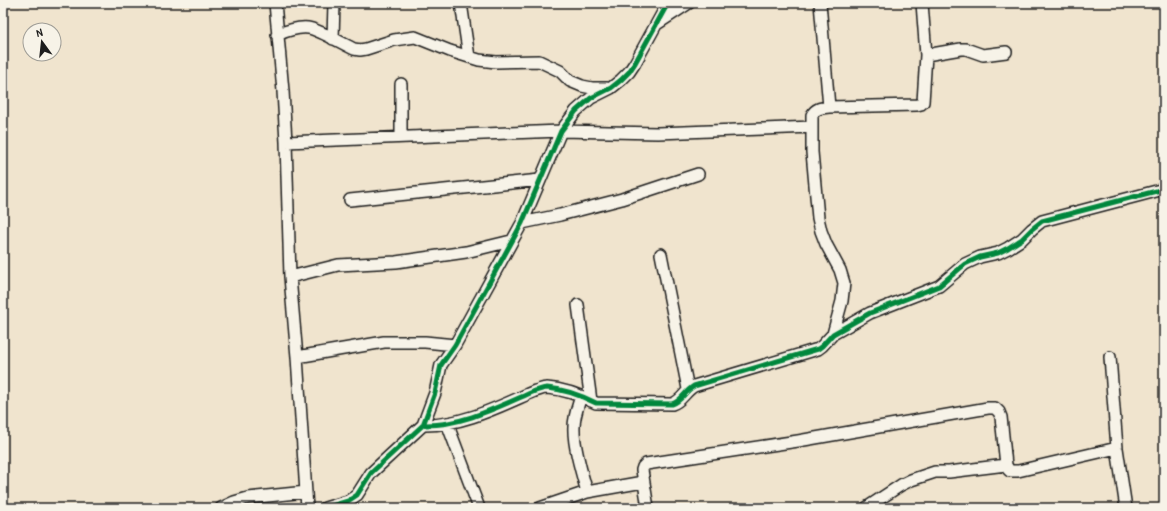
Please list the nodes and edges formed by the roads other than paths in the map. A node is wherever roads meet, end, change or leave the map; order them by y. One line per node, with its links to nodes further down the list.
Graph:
1 (275, 3): 9 (street)
2 (334, 3): 10 (street)
3 (461, 3): 13 (street)
4 (668, 3): 8 (street)
5 (689, 3): 8 (street)
6 (820, 3): 16 (street)
7 (922, 3): 12 (street)
8 (656, 24): 15 (street)
9 (277, 34): 10 (street); 20 (street)
10 (333, 39): 13 (street)
11 (1006, 52): 12 (street)
12 (926, 55): 16 (street)
13 (469, 57): 15 (street)
14 (401, 84): 19 (street)
15 (610, 88): 18 (street)
16 (828, 107): 17 (street)
17 (812, 127): 18 (street); 30 (street)
18 (561, 131): 19 (street); 22 (street)
19 (401, 137): 20 (street)
20 (286, 142): 28 (street)
21 (698, 174): 25 (street)
22 (540, 180): 24 (street); 25 (street)
23 (1164, 189): 30 (street)
24 (350, 200)
25 (522, 223): 26 (street)
26 (511, 241): 28 (street); 31 (street)
27 (661, 254): 34 (street)
28 (290, 277): 32 (street)
29 (578, 305): 35 (street)
30 (833, 334): 34 (street)
31 (455, 345): 32 (street); 37 (street)
32 (297, 356): 41 (street)
33 (1110, 357): 38 (street)
34 (688, 389): 35 (street)
35 (586, 398): 36 (street); 42 (street)
36 (447, 423): 37 (street); 46 (street)
37 (423, 425): 45 (street)
38 (1117, 448): 39 (street); 50 (street)
39 (1006, 465): 40 (street); 49 (street)
40 (643, 482): 42 (street); 48 (street)
41 (306, 492): 43 (street); 44 (street)
42 (587, 492): 47 (street)
43 (221, 508)
44 (307, 508)
45 (325, 508)
46 (479, 508)
47 (540, 508)
48 (648, 508)
49 (866, 508)
50 (1126, 508)

